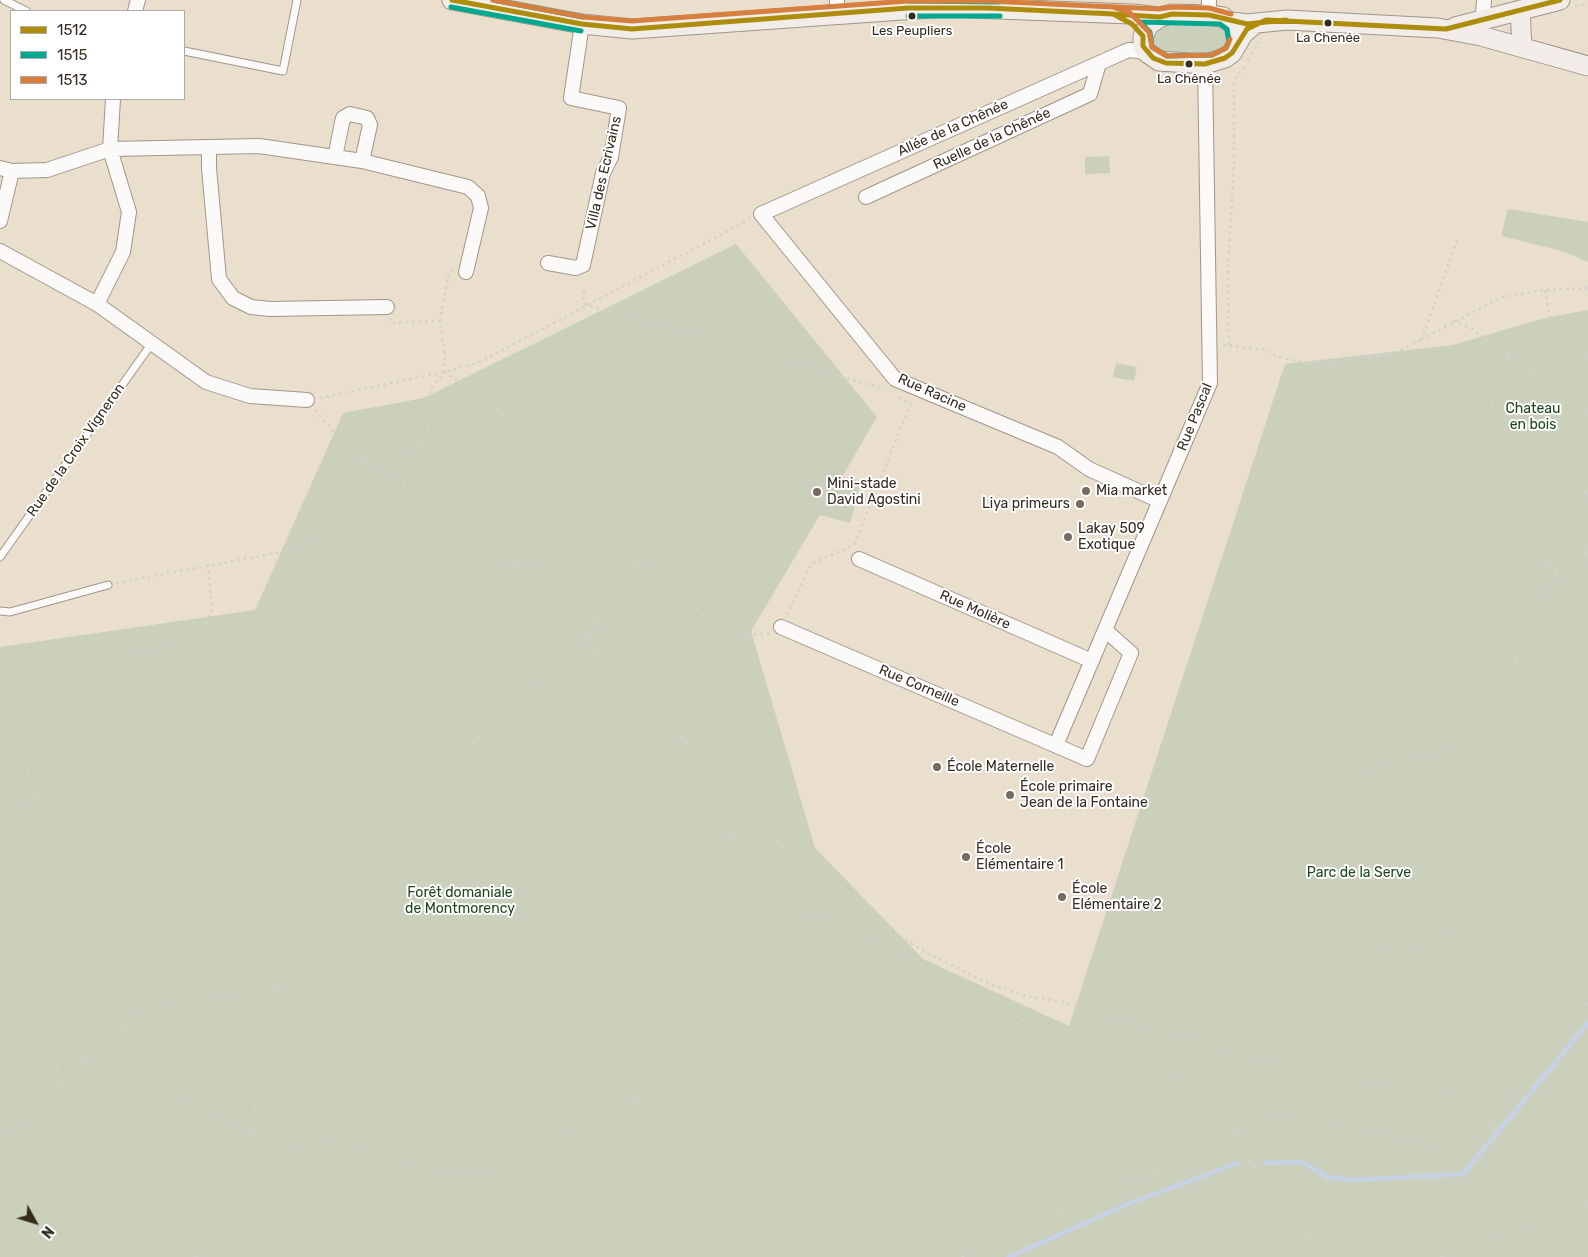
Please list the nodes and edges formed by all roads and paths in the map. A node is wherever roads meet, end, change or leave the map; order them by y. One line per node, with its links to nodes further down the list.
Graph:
1 (4, 0): 9 (lane)
2 (297, 0): 20 (lane)
3 (452, 0): 6 (main road)
4 (1484, 0): 16 (street)
5 (1560, 0): 10 (main road)
6 (511, 6): 15 (main road)
7 (837, 7): 11 (main road); 15 (main road)
8 (1209, 7): 12 (main road); 13 (main road)
9 (24, 10)
10 (1520, 10): 16 (main road); 19 (main road)
11 (1113, 14): 12 (main road); 18 (main road)
12 (1160, 18): 18 (main road)
13 (1228, 20): 14 (main road); 17 (main road)
14 (1256, 23): 16 (main road); 17 (main road); 48 (path)
15 (582, 24): 35 (street, Villa des Ecrivains)
16 (1486, 25): 19 (main road)
17 (1237, 42): 22 (main road)
18 (1140, 45): 21 (street, Allée de la Chênée); 22 (main road)
19 (1522, 47): 23 (main road)
20 (185, 50)
21 (1099, 63): 30 (street, Ruelle de la Chênée); 31 (street, Allée de la Chênée)
22 (1205, 64): 47 (street, Rue Pascal)
23 (1588, 66)
24 (113, 100): 26 (street)
25 (209, 148): 26 (street); 27 (street); 42 (street)
26 (110, 149): 29 (street); 40 (street)
27 (335, 157): 28 (street); 28 (street)
28 (362, 161): 36 (street)
29 (6, 169): 32 (street)
30 (866, 197)
31 (761, 214): 41 (path); 54 (street, Rue Racine)
32 (0, 221)
33 (1458, 240): 45 (path)
34 (0, 251): 40 (street)
35 (548, 263)
36 (466, 272): 43 (path)
37 (1588, 288): 38 (path)
38 (1545, 290): 44 (path); 50 (path)
39 (584, 291): 41 (path)
40 (97, 304): 46 (street)
41 (586, 305): 52 (path); 53 (path)
42 (387, 307): 43 (path)
43 (440, 321): 52 (path)
44 (1453, 321): 45 (path); 49 (path)
45 (1422, 338): 51 (path)
46 (152, 343): 55 (street); 66 (lane, Rue de la Croix Vigneron)
47 (1209, 345): 48 (path); 64 (street, Rue Pascal)
48 (1229, 345): 51 (path)
49 (1509, 357): 56 (path); 62 (path)
50 (1588, 357)
51 (1324, 362): 87 (path)
52 (444, 372): 55 (path); 57 (path); 67 (path)
53 (883, 388)
54 (917, 388): 64 (street, Rue Racine); 79 (path)
55 (307, 400): 58 (path)
56 (1588, 414)
57 (422, 442): 58 (path); 60 (path)
58 (380, 474): 59 (path)
59 (386, 478): 60 (path); 73 (path)
60 (403, 485): 70 (path)
61 (1588, 487): 62 (path)
62 (1585, 493): 63 (path); 71 (path)
63 (1588, 496)
64 (1160, 501): 80 (street, Rue Pascal)
65 (1588, 546): 69 (path)
66 (0, 557)
67 (650, 559): 78 (path); 82 (path)
68 (859, 559): 83 (street, Rue Molière)
69 (1588, 559)
70 (508, 560): 78 (path); 81 (path)
71 (1550, 563): 74 (path); 75 (path)
72 (1588, 564): 74 (path)
73 (208, 565): 76 (path); 89 (path)
74 (1553, 581): 75 (path)
75 (1544, 584): 84 (path); 84 (path)
76 (108, 585): 77 (lane)
77 (0, 611)
78 (598, 622): 81 (path); 85 (path)
79 (782, 627): 82 (path); 86 (street, Rue Corneille)
80 (1105, 630): 83 (street, Rue Pascal); 86 (street, Rue Corneille)
81 (586, 636): 93 (path); 96 (path)
82 (748, 636): 85 (path)
83 (1092, 661): 86 (street, Rue Pascal)
84 (1515, 663): 87 (path)
85 (685, 743): 91 (path)
86 (1056, 745)
87 (1363, 777): 95 (path)
88 (0, 797): 89 (path)
89 (39, 800): 98 (path)
90 (0, 804): 101 (path)
91 (746, 815): 93 (path); 100 (path)
92 (1588, 823): 95 (path)
93 (734, 840): 94 (path)
94 (833, 913): 103 (path); 104 (path)
95 (1382, 944): 100 (path)
96 (277, 989): 98 (path); 103 (path)
97 (1588, 1001): 102 (path)
98 (137, 1011): 99 (path)
99 (84, 1062): 101 (path); 106 (path)
100 (1380, 1086): 102 (path)
101 (58, 1088): 105 (path)
102 (1518, 1091): 104 (path)
103 (250, 1127): 106 (path)
104 (1233, 1130): 109 (path); 110 (path)
105 (0, 1136)
106 (248, 1139): 108 (path)
107 (1588, 1202): 111 (path)
108 (195, 1257)
109 (962, 1257)
110 (1323, 1257)
111 (1441, 1257)

